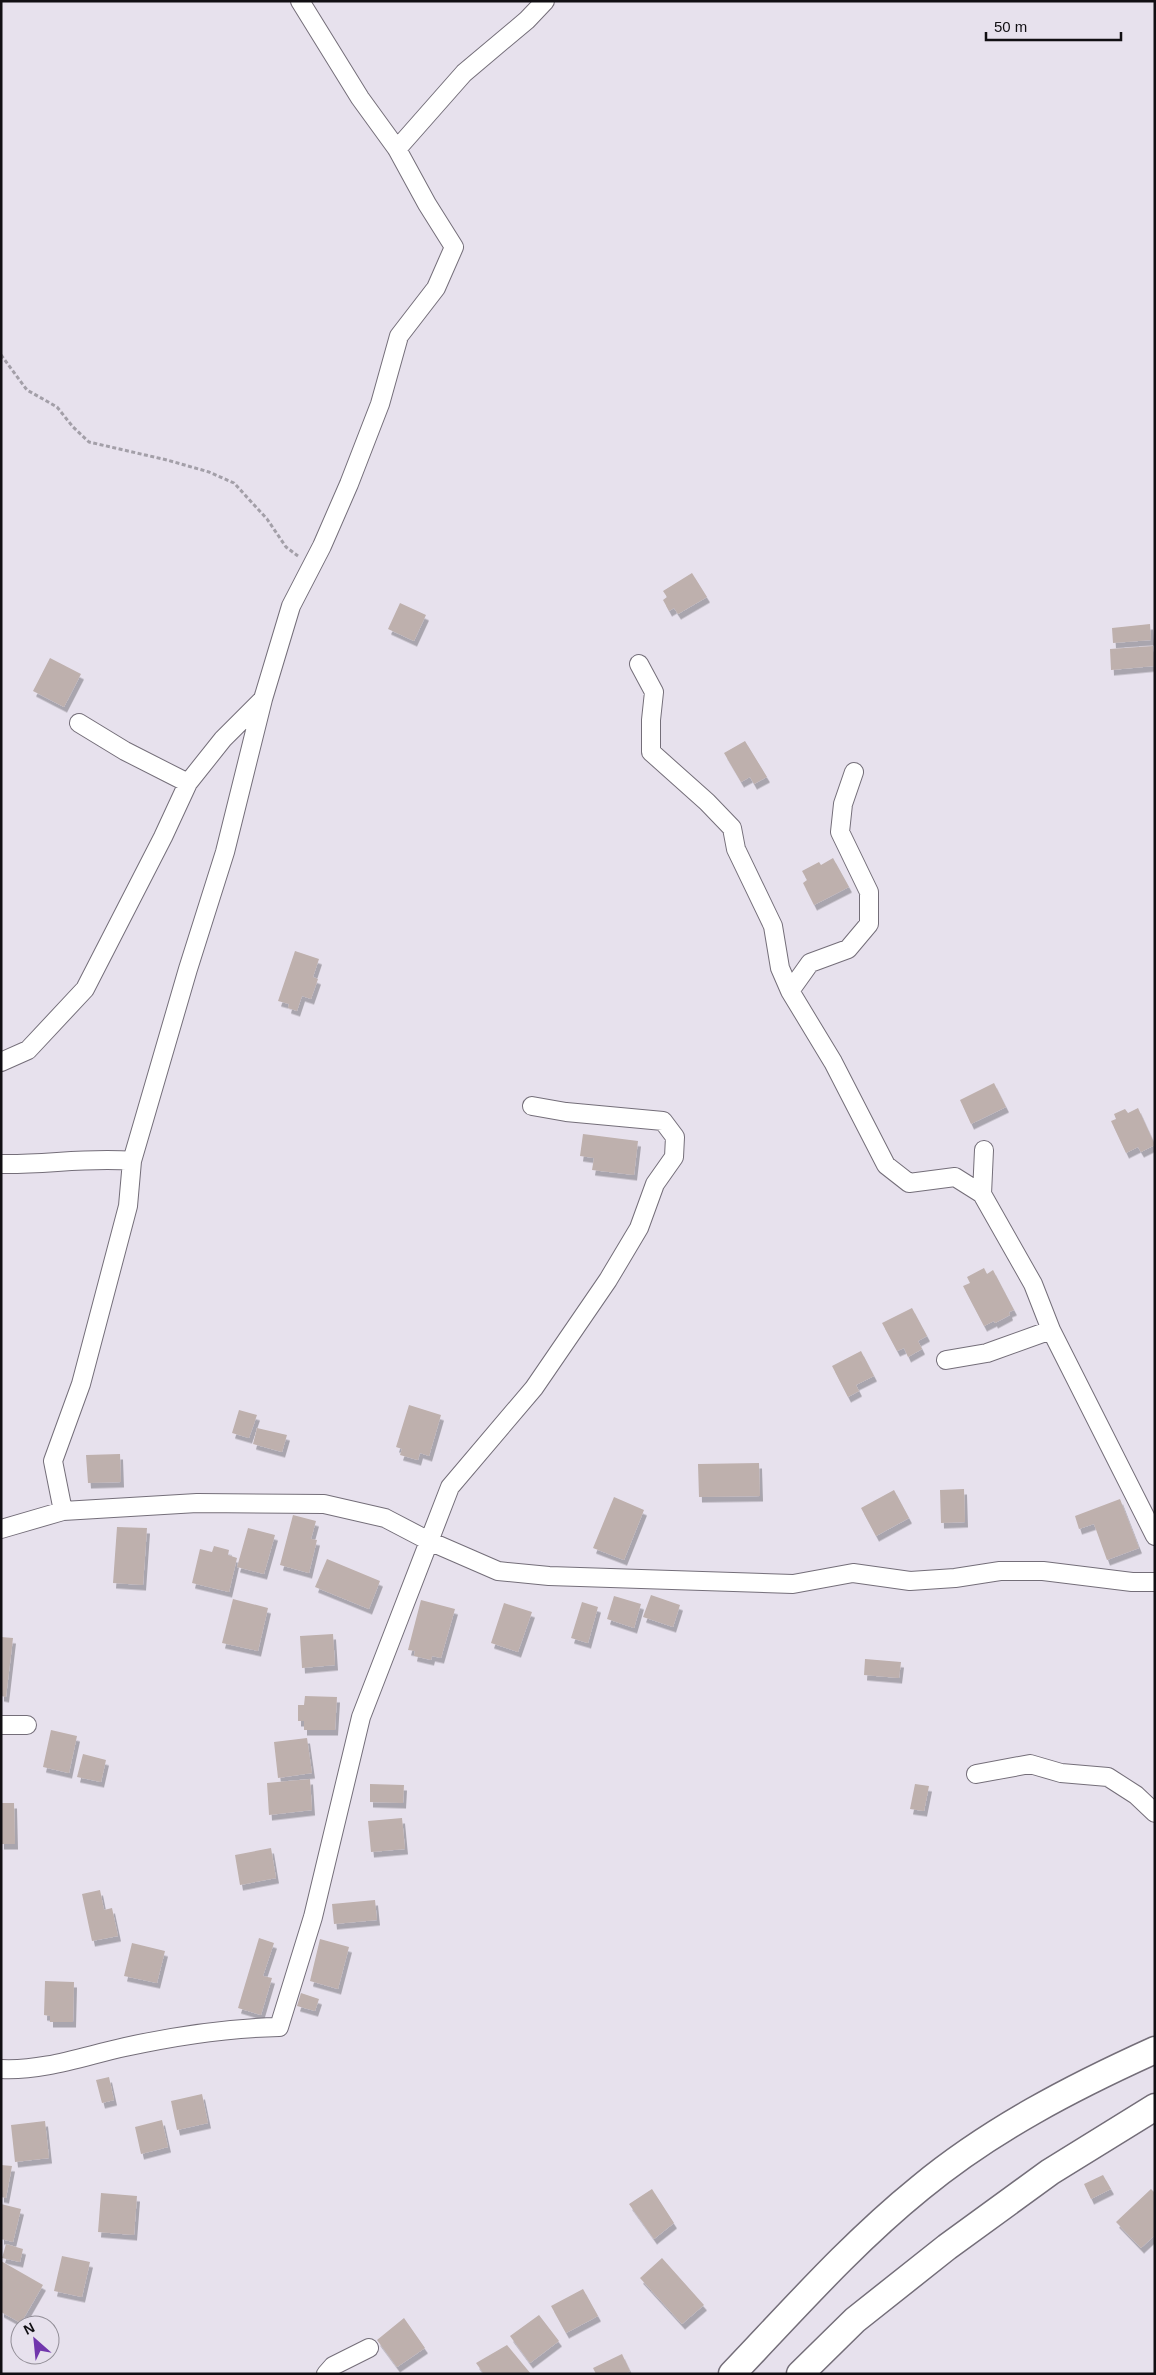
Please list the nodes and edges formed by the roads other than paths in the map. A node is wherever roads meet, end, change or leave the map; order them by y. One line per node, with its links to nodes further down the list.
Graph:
1 (300, 1): 3 (street)
2 (545, 1): 3 (street)
3 (397, 148): 5 (street)
4 (640, 664): 9 (street)
5 (263, 699): 8 (street); 13 (street)
6 (79, 724): 8 (street)
7 (854, 772): 9 (street)
8 (188, 783): 10 (street)
9 (790, 991): 15 (street)
10 (1, 1062)
11 (532, 1106): 21 (street)
12 (984, 1150): 15 (street)
13 (132, 1161): 14 (street); 18 (street)
14 (1, 1164)
15 (982, 1194): 16 (street)
16 (1051, 1330): 17 (street); 20 (street)
17 (946, 1360)
18 (63, 1511): 19 (street); 21 (street)
19 (1, 1529)
20 (1155, 1536)
21 (430, 1541): 22 (street); 28 (street)
22 (1155, 1582)
23 (1, 1725): 24 (street)
24 (27, 1725)
25 (976, 1774): 26 (street)
26 (1155, 1813)
27 (1155, 2050): 32 (main road)
28 (1, 2069)
29 (1155, 2107): 33 (main road)
30 (369, 2348): 31 (street)
31 (326, 2374)
32 (732, 2374)
33 (800, 2374)

